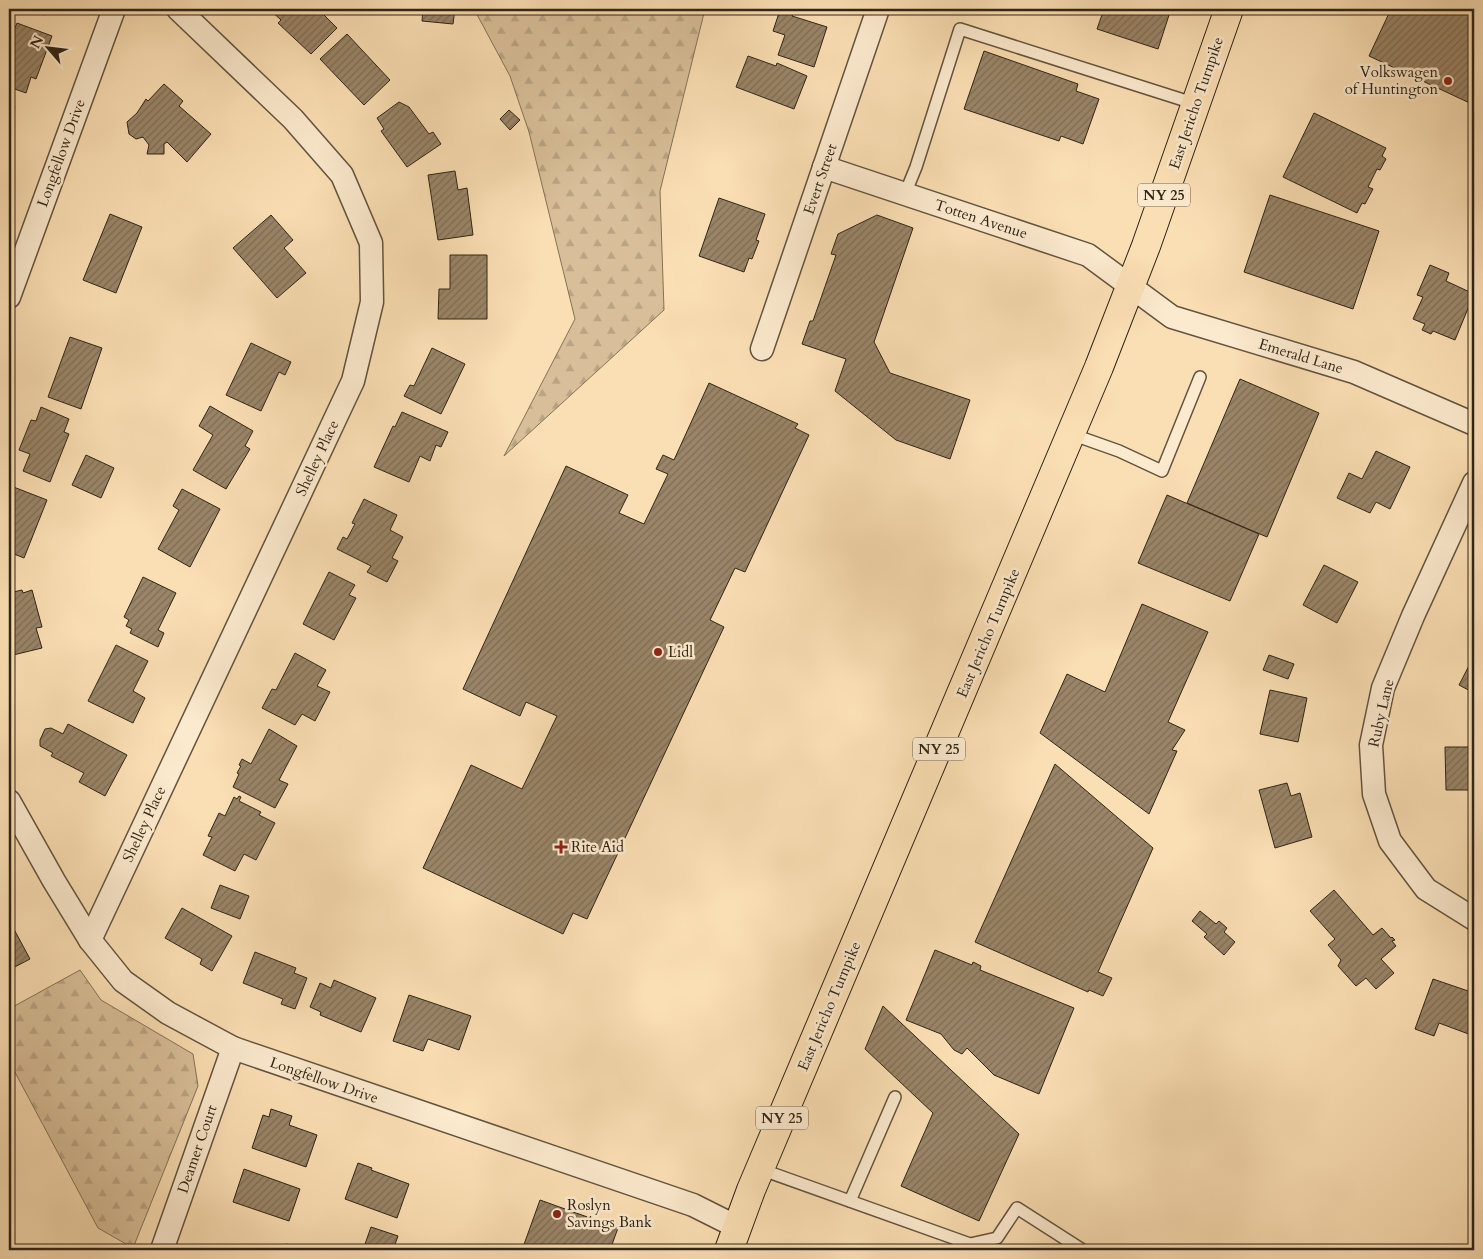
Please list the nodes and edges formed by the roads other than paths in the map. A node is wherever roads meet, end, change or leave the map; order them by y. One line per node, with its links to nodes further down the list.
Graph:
1 (114, 9): 9 (street, Longfellow Drive)
2 (178, 9): 17 (street, Shelley Place)
3 (878, 9): 6 (street, Evert Street)
4 (1228, 9): 5 (main road, East Jericho Turnpike / NY 25)
5 (1196, 104): 7 (lane); 8 (main road, East Jericho Turnpike / NY 25)
6 (824, 167): 7 (street, Totten Avenue); 10 (street, Evert Street)
7 (905, 194): 8 (street, Totten Avenue)
8 (1131, 286): 12 (street, Emerald Lane); 13 (main road, East Jericho Turnpike / NY 25)
9 (9, 297)
10 (762, 349)
11 (1200, 377): 13 (lane)
12 (1474, 424)
13 (1071, 434): 20 (main road, East Jericho Turnpike / NY 25)
14 (1474, 483): 16 (street, Ruby Lane)
15 (9, 801): 17 (street, Longfellow Drive)
16 (1474, 918)
17 (90, 940): 18 (street, Longfellow Drive)
18 (232, 1048): 22 (street, Longfellow Drive); 24 (street, Deamer Court)
19 (896, 1097): 21 (lane)
20 (760, 1169): 21 (lane); 22 (main road, East Jericho Turnpike / NY 25)
21 (850, 1201): 23 (lane)
22 (733, 1239)
23 (1081, 1249)
24 (164, 1250)

